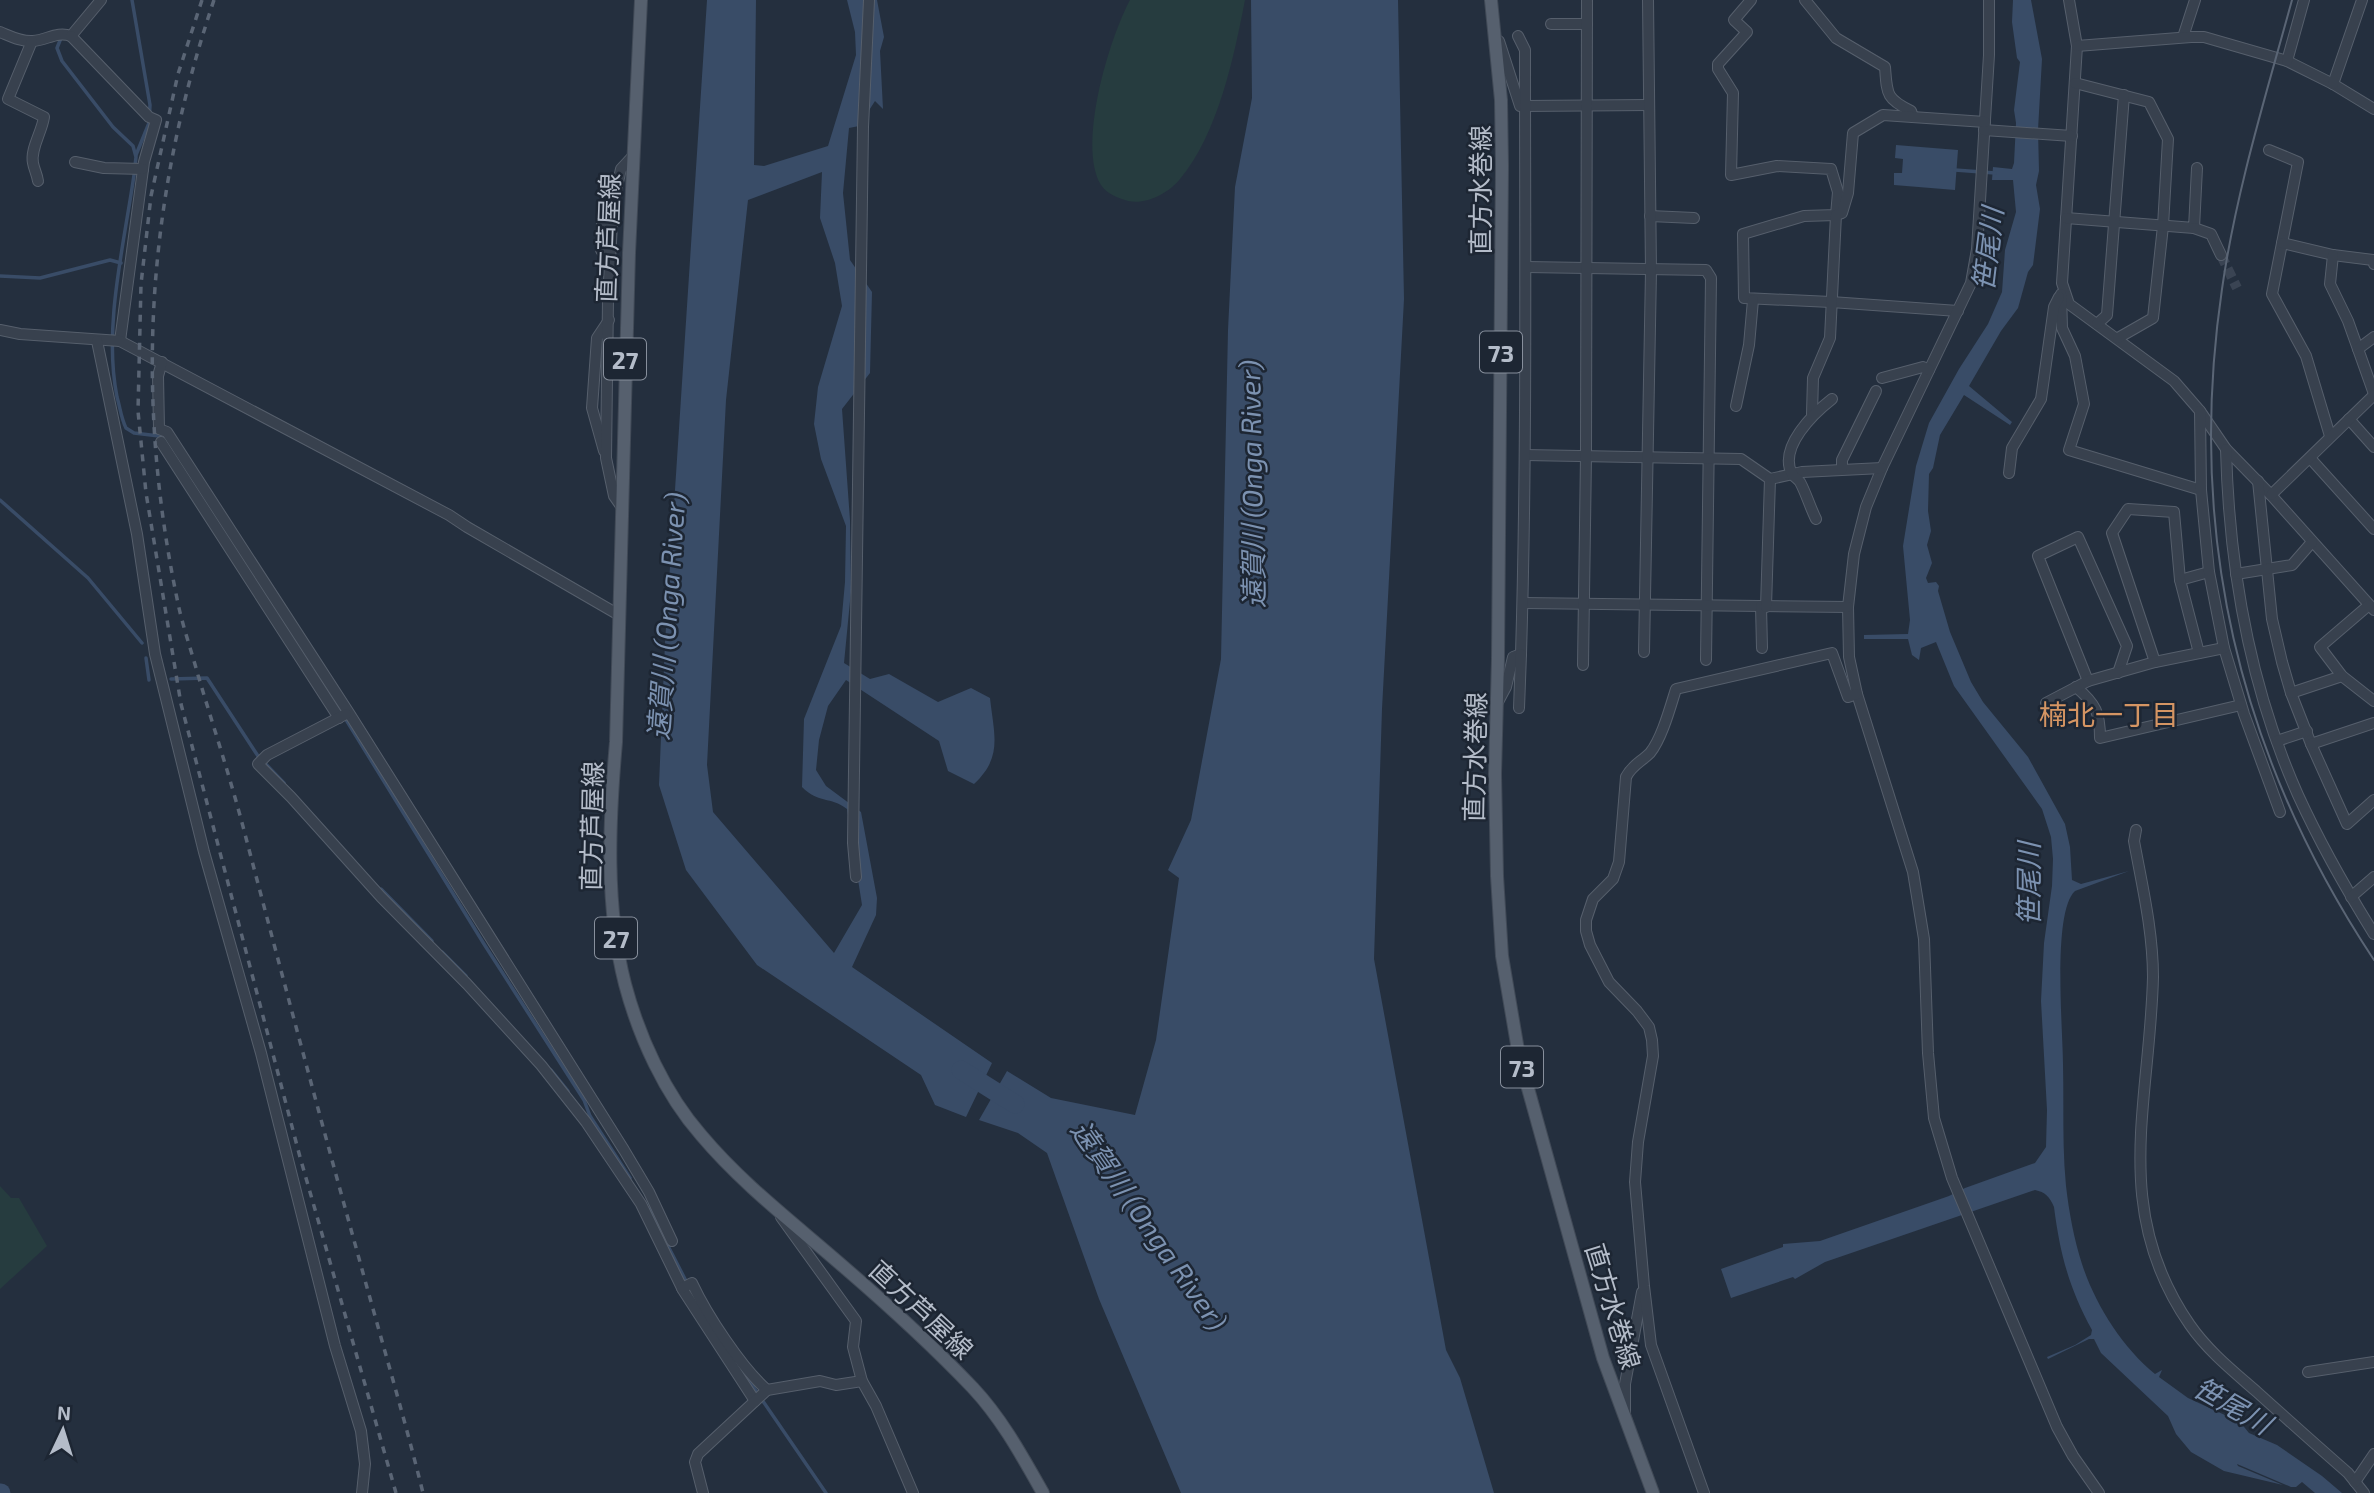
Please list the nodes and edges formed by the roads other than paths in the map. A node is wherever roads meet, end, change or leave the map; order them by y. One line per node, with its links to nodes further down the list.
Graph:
1 (101, 0): 18 (street)
2 (641, 0): 35 (main road, 直方芦屋線 / 27)
3 (869, 0): 133 (street)
4 (1492, 0): 16 (main road, 直方水巻線 / 73)
5 (1587, 0): 15 (street)
6 (1648, 0): 27 (street)
7 (1751, 0): 40 (street)
8 (1805, 0): 31 (street)
9 (1989, 0): 32 (street)
10 (2069, 0): 22 (street)
11 (2195, 0): 20 (street)
12 (2304, 0): 23 (street)
13 (2362, 0): 25 (street)
14 (1551, 24): 15 (street)
15 (1587, 24): 29 (street)
16 (1494, 25): 28 (street); 123 (main road, 直方水巻線 / 73)
17 (0, 32): 21 (street)
18 (71, 36): 21 (street); 38 (street)
19 (1518, 36): 28 (street)
20 (2183, 37): 22 (street); 23 (street)
21 (32, 41): 39 (street)
22 (2077, 46): 24 (street)
23 (2287, 61): 25 (street)
24 (2075, 83): 26 (street); 33 (street)
25 (2333, 85): 30 (street)
26 (2124, 95): 44 (street); 45 (street)
27 (1649, 105): 29 (street); 41 (street)
28 (1526, 106): 29 (street); 51 (street)
29 (1588, 106): 52 (street)
30 (2374, 109)
31 (1913, 117): 32 (street); 40 (street)
32 (1985, 126): 33 (street); 57 (street)
33 (2069, 136): 43 (street)
34 (2269, 150): 47 (street)
35 (633, 156): 91 (main road, 直方芦屋線 / 27); 91 (street)
36 (75, 162): 38 (street)
37 (2197, 168): 46 (street)
38 (143, 169): 62 (street)
39 (38, 181)
40 (1836, 215): 55 (street); 56 (street)
41 (1650, 216): 42 (street); 53 (street)
42 (1694, 218)
43 (2066, 218): 44 (street); 54 (street)
44 (2114, 222): 45 (street); 58 (street)
45 (2163, 226): 46 (street); 61 (street)
46 (2194, 228): 48 (street)
47 (2282, 243): 49 (street); 74 (street)
48 (2221, 255)
49 (2333, 255): 50 (street); 63 (street)
50 (2374, 264)
51 (1527, 267): 52 (street); 78 (street)
52 (1587, 268): 53 (street); 79 (street)
53 (1651, 271): 80 (street); 81 (street)
54 (2062, 288): 58 (street); 85 (street); 89 (street)
55 (1754, 300): 56 (street); 70 (street)
56 (1831, 302): 57 (street); 72 (street)
57 (1958, 311): 65 (street)
58 (2097, 324): 61 (street)
59 (0, 330): 62 (street)
60 (2374, 337): 63 (street)
61 (2118, 338): 71 (street)
62 (110, 341): 64 (street); 148 (street)
63 (2358, 349): 68 (street)
64 (162, 362): 106 (street); 138 (street)
65 (1929, 370): 66 (street); 83 (street)
66 (1882, 377)
67 (1876, 391): 84 (street)
68 (2374, 394): 73 (street)
69 (1832, 399): 72 (street)
70 (1736, 406)
71 (2200, 411): 77 (street); 89 (street)
72 (1812, 414): 86 (street)
73 (2349, 419): 74 (street); 76 (street)
74 (2330, 436): 82 (street)
75 (162, 442): 139 (street)
76 (2374, 447)
77 (2226, 449): 88 (street); 97 (street)
78 (1525, 455): 79 (street); 99 (street)
79 (1586, 456): 81 (street); 100 (street)
80 (1707, 457): 81 (street); 87 (street); 102 (street)
81 (1647, 458): 101 (street)
82 (2309, 458): 90 (street); 93 (street)
83 (1882, 468): 84 (street); 104 (street)
84 (1843, 469): 86 (street)
85 (2009, 473)
86 (1792, 474): 87 (street); 92 (street)
87 (1770, 479): 103 (street)
88 (2258, 481): 90 (street); 95 (street)
89 (2201, 490): 96 (street)
90 (2271, 495): 94 (street)
91 (621, 506): 106 (main road, 直方芦屋線 / 27)
92 (1816, 519)
93 (2374, 529)
94 (2312, 542): 95 (street); 105 (street)
95 (2267, 568): 97 (street); 119 (street)
96 (2208, 572): 98 (street); 108 (street)
97 (2236, 574): 128 (street)
98 (2180, 580): 110 (street); 113 (street)
99 (1523, 603): 100 (street); 111 (street)
100 (1584, 604): 101 (street); 114 (street)
101 (1645, 605): 102 (street); 109 (street)
102 (1707, 605): 103 (street); 112 (street)
103 (1764, 606): 104 (street); 107 (street)
104 (1848, 607): 120 (street)
105 (2372, 608): 116 (street)
106 (619, 615): 137 (main road, 直方芦屋線 / 27)
107 (1762, 648)
108 (2224, 648): 110 (street); 124 (street)
109 (1644, 652)
110 (2199, 653): 113 (street)
111 (1521, 654): 123 (street); 125 (street)
112 (1706, 660)
113 (2155, 662): 115 (street)
114 (1583, 665)
115 (2118, 673): 117 (street); 117 (street)
116 (2342, 676): 119 (street); 121 (street)
117 (2088, 681): 118 (street)
118 (2076, 687): 122 (street); 124 (street)
119 (2291, 693): 127 (street)
120 (1857, 694): 140 (street); 154 (street)
121 (2374, 701)
122 (2046, 703)
123 (1496, 705): 145 (main road, 直方水巻線 / 73)
124 (2241, 705): 131 (street)
125 (1520, 708)
126 (2374, 723): 129 (street)
127 (2307, 731): 128 (street); 129 (street)
128 (2277, 741): 135 (street)
129 (2311, 744): 130 (street)
130 (2374, 800)
131 (2280, 812)
132 (2136, 830): 147 (street)
133 (856, 877)
134 (2374, 877): 135 (street)
135 (2351, 897): 136 (street)
136 (2374, 934)
137 (776, 1210): 143 (street); 151 (main road, 直方芦屋線 / 27)
138 (672, 1241)
139 (686, 1286): 144 (street); 144 (street)
140 (1644, 1286): 145 (street); 153 (street)
141 (2374, 1362): 142 (street)
142 (2308, 1372)
143 (862, 1381): 144 (street); 150 (street)
144 (761, 1396): 149 (street)
145 (1625, 1416): 152 (main road, 直方水巻線 / 73)
146 (2374, 1454): 147 (street)
147 (2355, 1482): 155 (street)
148 (362, 1493)
149 (703, 1493)
150 (913, 1493)
151 (1043, 1493)
152 (1653, 1493)
153 (1704, 1493)
154 (2099, 1493)
155 (2364, 1493)

